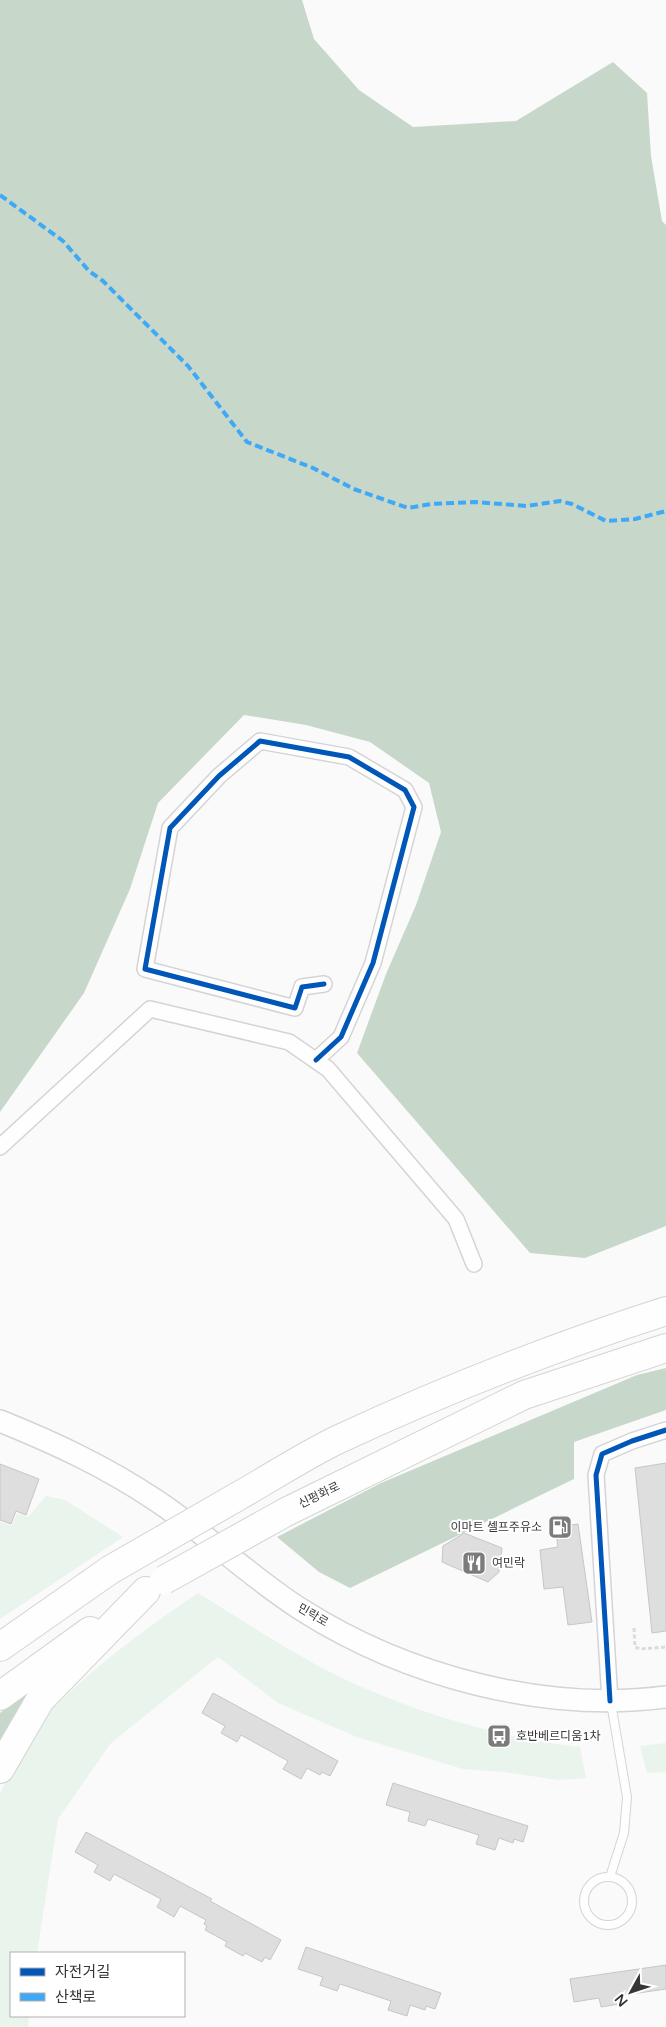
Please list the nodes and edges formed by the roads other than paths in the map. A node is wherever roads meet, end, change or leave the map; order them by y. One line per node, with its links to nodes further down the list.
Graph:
1 (324, 984): 2 (street)
2 (316, 1060): 3 (street); 4 (street)
3 (0, 1147)
4 (474, 1264)
5 (666, 1311): 10 (highway, bridge)
6 (666, 1348): 9 (highway, 신평화로, bridge)
7 (0, 1421): 13 (main road, 민락로)
8 (666, 1430): 13 (street)
9 (155, 1586): 11 (highway, 신평화로); 14 (highway)
10 (0, 1647)
11 (0, 1696)
12 (666, 1698): 13 (main road, 민락로)
13 (610, 1701): 15 (lane)
14 (0, 1769)
15 (610, 1877): 15 (lane)

